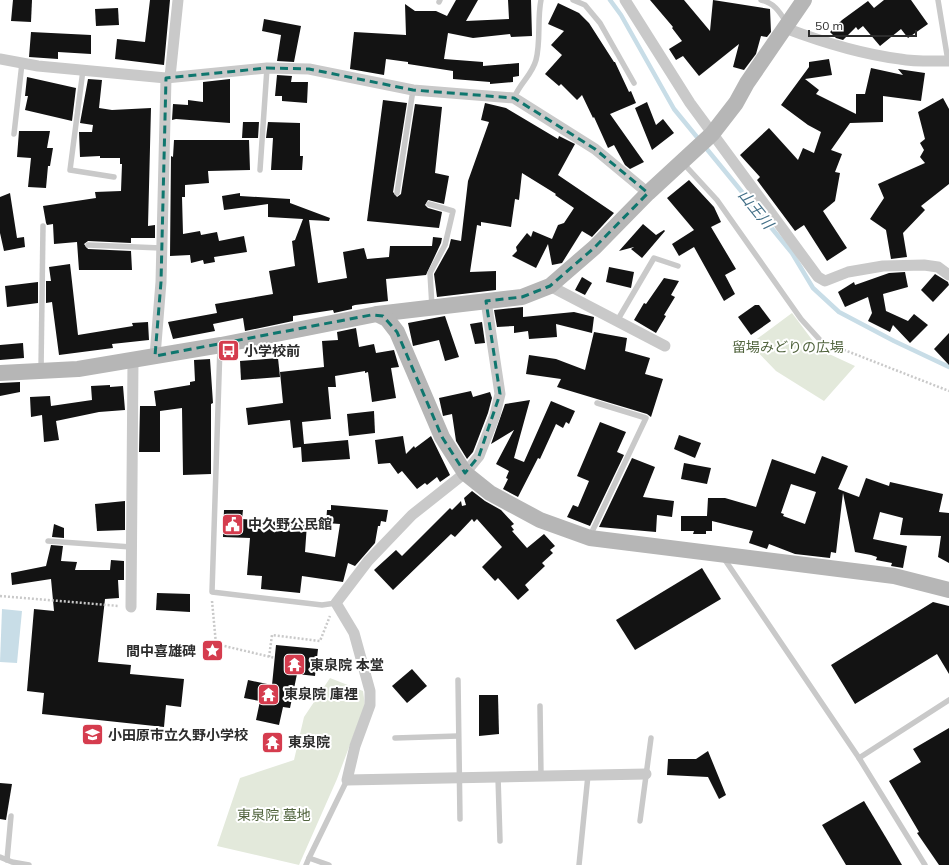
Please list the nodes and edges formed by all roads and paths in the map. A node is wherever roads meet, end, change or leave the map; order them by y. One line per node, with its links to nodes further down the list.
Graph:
1 (178, 0): 14 (street)
2 (541, 0): 17 (lane)
3 (573, 0): 15 (lane)
4 (625, 0): 19 (street)
5 (760, 0): 8 (lane)
6 (804, 0): 8 (street)
7 (938, 0): 10 (lane)
8 (786, 26): 10 (street); 19 (street)
9 (0, 59): 11 (street)
10 (949, 61)
11 (22, 63): 13 (street); 18 (lane)
12 (267, 68): 14 (street); 16 (street); 21 (lane)
13 (83, 70): 14 (street); 22 (lane)
14 (168, 78): 28 (street)
15 (634, 83)
16 (413, 90): 17 (street); 23 (lane)
17 (514, 98): 24 (street)
18 (14, 134)
19 (712, 134): 20 (street); 30 (street)
20 (687, 159): 24 (street); 36 (lane)
21 (260, 170)
22 (114, 177)
23 (397, 193)
24 (648, 193): 31 (street)
25 (429, 204): 33 (lane)
26 (43, 226): 41 (lane)
27 (88, 245): 28 (lane)
28 (161, 248): 39 (street)
29 (678, 266): 35 (lane)
30 (949, 275)
31 (550, 286): 32 (street); 35 (street)
32 (486, 301): 33 (street); 45 (street)
33 (432, 307): 34 (street)
34 (377, 314): 37 (street); 45 (street)
35 (617, 320): 38 (street)
36 (820, 340): 43 (path)
37 (220, 345): 39 (street); 51 (lane)
38 (665, 346)
39 (155, 356): 40 (street)
40 (133, 360): 41 (street); 48 (street)
41 (41, 372): 42 (street)
42 (0, 373)
43 (949, 391)
44 (597, 403): 46 (lane)
45 (465, 473): 46 (street); 53 (street)
46 (590, 538): 49 (street)
47 (48, 541): 48 (lane)
48 (131, 547): 54 (street)
49 (721, 554): 50 (street); 63 (lane)
50 (949, 590)
51 (212, 592): 53 (lane); 55 (path)
52 (0, 596): 54 (path)
53 (336, 603): 55 (path); 69 (street)
54 (131, 607)
55 (269, 657): 56 (path)
56 (275, 658)
57 (458, 680): 60 (lane)
58 (949, 700): 63 (lane)
59 (540, 706): 66 (lane)
60 (458, 736): 61 (lane); 68 (lane)
61 (395, 738)
62 (651, 738): 64 (lane)
63 (859, 758): 81 (lane)
64 (646, 774): 65 (street); 72 (lane)
65 (588, 775): 66 (street); 80 (lane)
66 (541, 776): 67 (street)
67 (498, 777): 68 (street); 73 (lane)
68 (459, 778): 69 (street); 71 (lane)
69 (347, 780): 75 (lane)
70 (11, 816): 76 (lane)
71 (460, 819)
72 (640, 821)
73 (500, 841)
74 (0, 857): 76 (lane)
75 (309, 858): 78 (lane); 79 (lane)
76 (7, 860): 77 (lane)
77 (30, 865)
78 (306, 865)
79 (329, 865)
80 (579, 865)
81 (925, 865)

